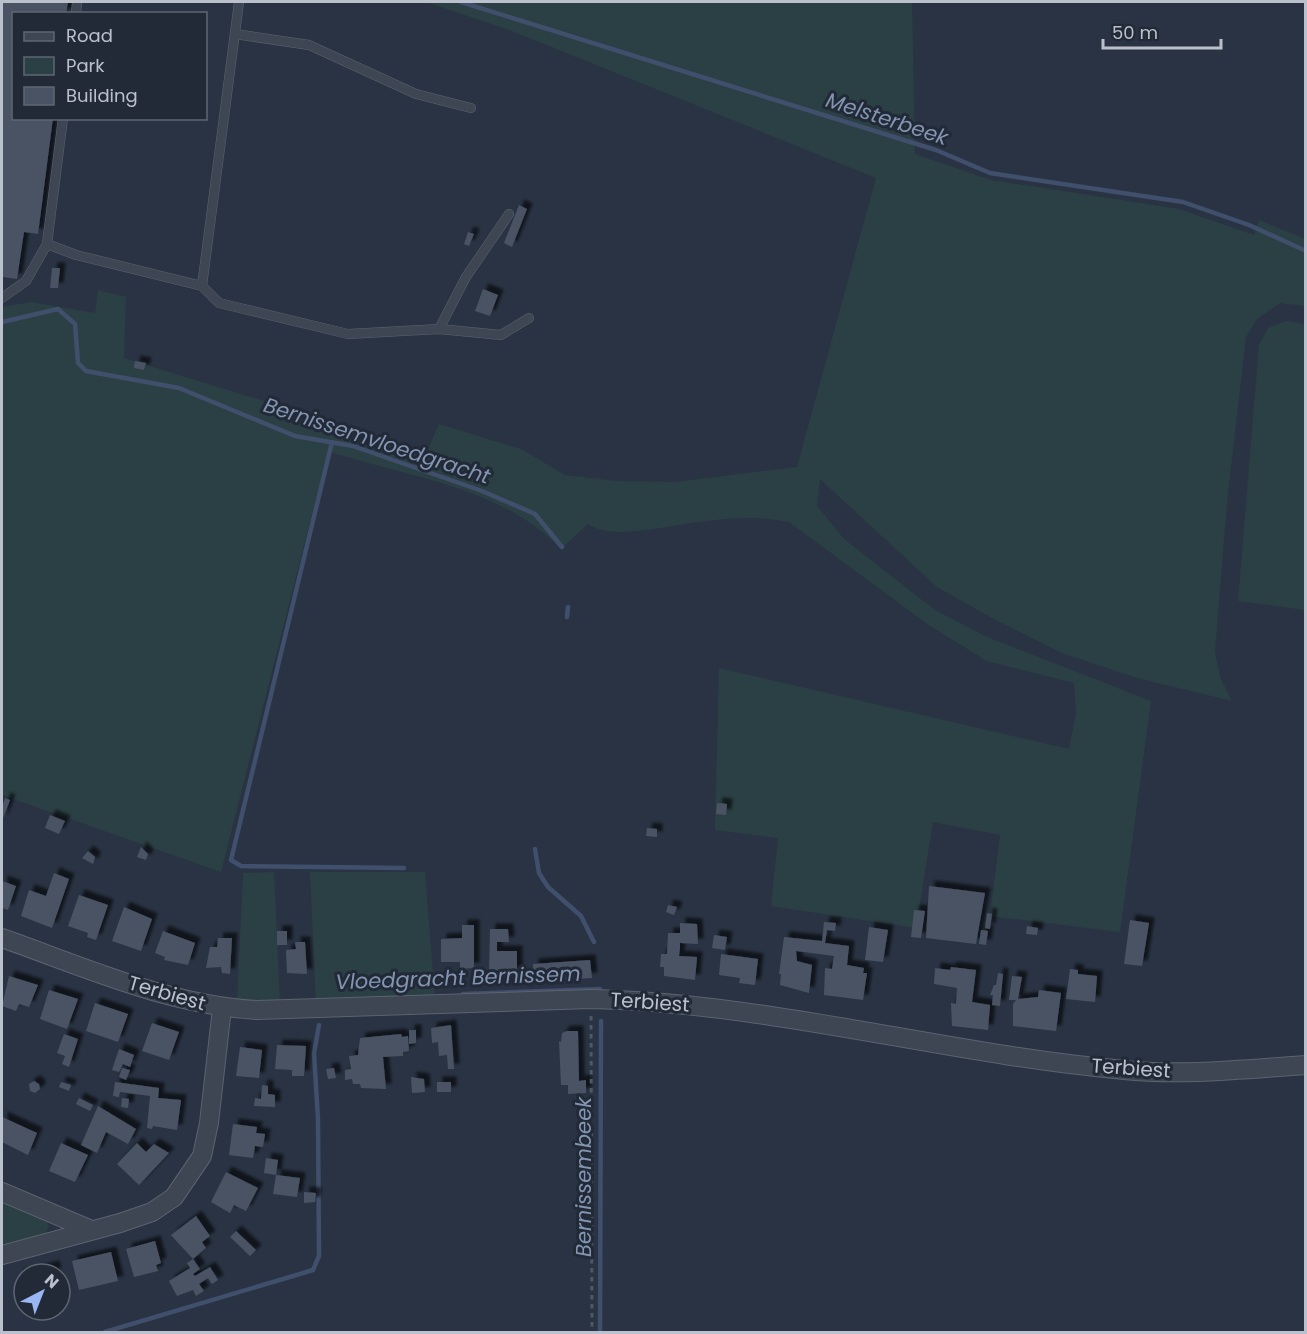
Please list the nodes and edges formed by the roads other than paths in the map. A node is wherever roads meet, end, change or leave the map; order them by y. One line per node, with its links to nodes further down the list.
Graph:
1 (239, 2): 2 (lane)
2 (235, 34): 3 (lane); 7 (lane)
3 (471, 108)
4 (63, 120): 6 (lane)
5 (509, 214): 10 (lane)
6 (47, 244): 7 (lane); 8 (lane)
7 (202, 286): 10 (lane)
8 (2, 298)
9 (529, 318): 10 (lane)
10 (439, 329)
11 (2, 938): 12 (street, Terbiest)
12 (222, 1008): 13 (street, Terbiest); 15 (street)
13 (1305, 1065)
14 (2, 1192): 15 (street)
15 (89, 1229): 16 (street)
16 (2, 1255)

